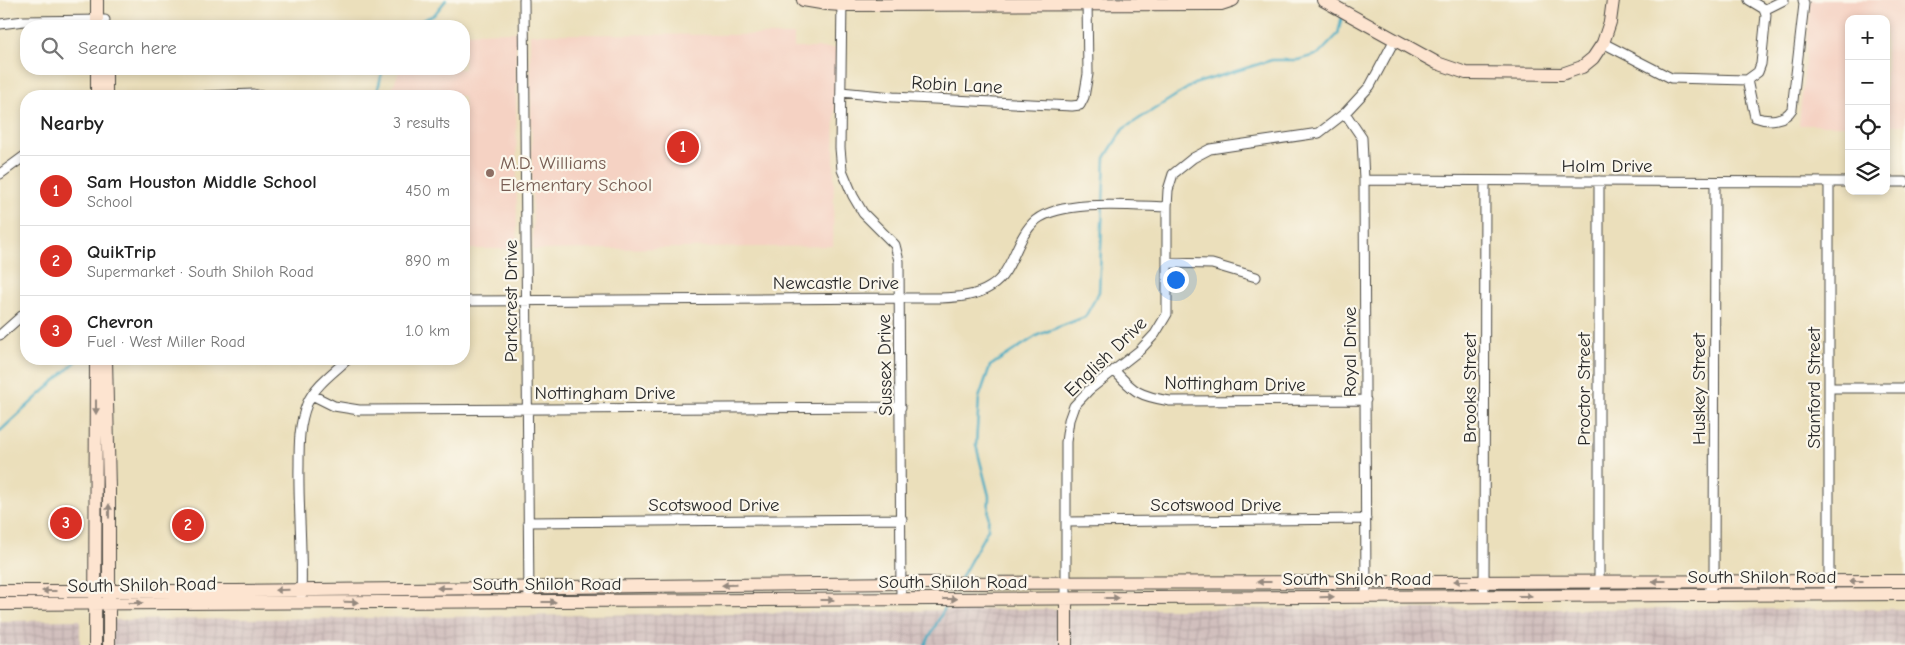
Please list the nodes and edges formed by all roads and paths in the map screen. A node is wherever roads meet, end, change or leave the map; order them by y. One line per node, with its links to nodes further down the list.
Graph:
1 (97, 0): 15 (main road)
2 (106, 0): 16 (main road)
3 (524, 0): 43 (street, Parkcrest Drive)
4 (803, 0): 11 (main road)
5 (1233, 0): 13 (main road)
6 (1323, 0): 19 (main road)
7 (1613, 0): 20 (main road)
8 (1749, 0): 14 (street)
9 (1784, 0): 14 (street)
10 (1803, 0): 23 (street)
11 (842, 2): 12 (main road); 26 (street, Sussex Drive)
12 (1087, 2): 13 (main road); 26 (street, Robin Lane)
13 (1188, 2)
14 (1764, 10): 23 (street)
15 (100, 20)
16 (102, 20)
17 (20, 22): 18 (street)
18 (0, 24)
19 (1395, 39): 20 (main road); 27 (street, English Drive)
20 (1603, 43): 23 (street)
21 (97, 75): 24 (main road)
22 (106, 75): 25 (main road)
23 (1747, 80)
24 (97, 90)
25 (106, 90)
26 (841, 92): 41 (street, Sussex Drive)
27 (1345, 113): 30 (street, Royal Drive); 38 (street, English Drive)
28 (20, 159): 29 (street)
29 (0, 174)
30 (1364, 180): 31 (street, Holm Drive); 53 (street, Royal Drive)
31 (1485, 181): 32 (street, Holm Drive); 61 (street, Brooks Street)
32 (1599, 181): 33 (street, Holm Drive); 62 (street, Proctor Street)
33 (1715, 182): 34 (street, Holm Drive); 63 (street, Huskey Street)
34 (1830, 182): 35 (street, Holm Drive); 50 (street, Stanford Street)
35 (1845, 182)
36 (1890, 182): 37 (street)
37 (1905, 182)
38 (1167, 207): 39 (street, English Drive); 41 (street, Newcastle Drive)
39 (1167, 263): 40 (street); 49 (street, English Drive)
40 (1256, 277)
41 (900, 298): 43 (street, Newcastle Drive); 54 (street, Sussex Drive)
42 (470, 301): 43 (street, Newcastle Drive)
43 (526, 301): 55 (street, Parkcrest Drive)
44 (20, 317): 45 (street)
45 (0, 335)
46 (96, 365): 78 (main road, one-way to 78)
47 (106, 365): 76 (main road, one-way to 47)
48 (341, 365): 52 (street)
49 (1114, 370): 53 (street, Nottingham Drive); 59 (street, English Drive)
50 (1829, 388): 51 (street); 64 (street, Stanford Street)
51 (1905, 388)
52 (312, 395): 55 (street, Nottingham Drive); 72 (street)
53 (1366, 400): 56 (street, Royal Drive)
54 (901, 407): 55 (street, Nottingham Drive); 57 (street, Sussex Drive)
55 (526, 409): 58 (street, Parkcrest Drive)
56 (1366, 519): 59 (street, Scotswood Drive); 60 (street, Royal Drive)
57 (902, 520): 58 (street, Scotswood Drive); 67 (street, Sussex Drive)
58 (528, 522): 68 (street, Parkcrest Drive)
59 (1066, 522): 66 (street, English Drive)
60 (1365, 581): 61 (main road, South Shiloh Road, one-way to 60); 66 (main road, South Shiloh Road, one-way to 66); 77 (street, Royal Drive)
61 (1484, 581): 62 (main road, South Shiloh Road); 74 (street, Brooks Street)
62 (1598, 581): 63 (main road, South Shiloh Road, one-way to 62); 75 (street, Proctor Street)
63 (1714, 581): 64 (main road, South Shiloh Road); 73 (street, Huskey Street)
64 (1829, 581): 65 (main road, South Shiloh Road, one-way to 64); 70 (street, Stanford Street)
65 (1905, 581)
66 (1066, 582): 67 (main road, South Shiloh Road); 80 (street, English Drive)
67 (901, 583): 68 (main road, South Shiloh Road, one-way to 68); 79 (street, Sussex Drive)
68 (529, 587): 72 (main road, South Shiloh Road, one-way to 72); 81 (street, Parkcrest Drive)
69 (0, 591): 78 (main road, South Shiloh Road, one-way to 69)
70 (1829, 594): 71 (main road, South Shiloh Road); 73 (main road, South Shiloh Road)
71 (1905, 594)
72 (301, 595): 76 (main road, South Shiloh Road); 81 (main road, South Shiloh Road, one-way to 81)
73 (1707, 595): 75 (main road, South Shiloh Road)
74 (1484, 596): 75 (main road, South Shiloh Road, one-way to 75); 77 (main road, South Shiloh Road)
75 (1593, 596)
76 (108, 597): 78 (main road, South Shiloh Road); 84 (main road)
77 (1366, 597): 80 (main road, South Shiloh Road, one-way to 77)
78 (94, 598): 82 (main road, South Shiloh Road); 83 (main road)
79 (901, 599): 80 (main road, South Shiloh Road, one-way to 80); 81 (main road, South Shiloh Road, one-way to 79)
80 (1066, 600): 85 (main road)
81 (529, 602)
82 (0, 604)
83 (95, 645)
84 (109, 645)
85 (1066, 645)

